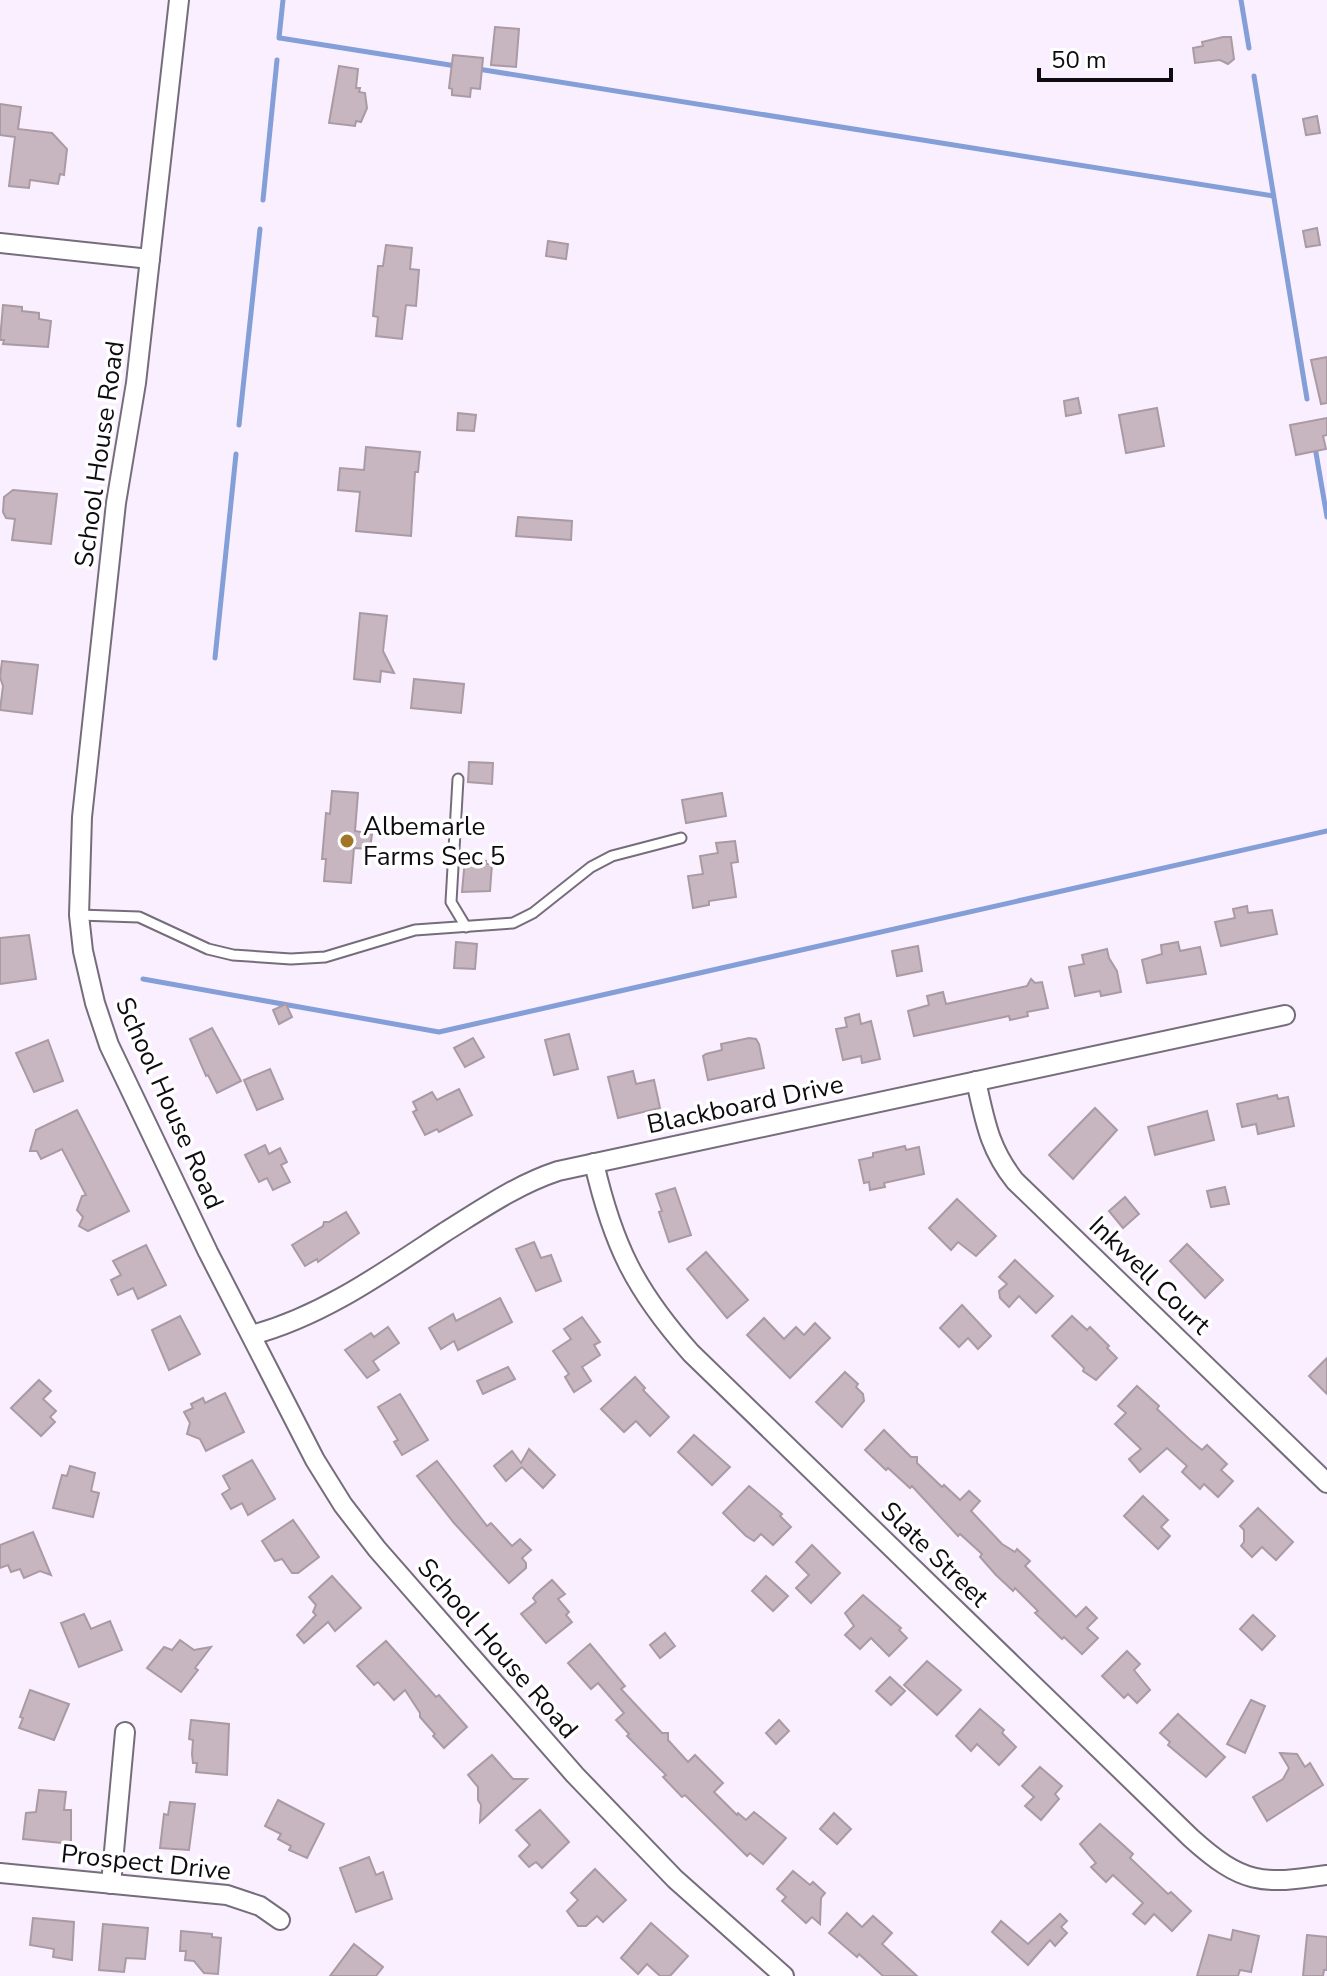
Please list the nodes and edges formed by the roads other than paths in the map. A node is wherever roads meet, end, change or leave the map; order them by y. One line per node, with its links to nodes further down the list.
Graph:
1 (179, 0): 3 (street, School House Road)
2 (0, 243): 3 (street)
3 (150, 259): 6 (street, School House Road)
4 (458, 779): 7 (lane)
5 (681, 838): 7 (lane)
6 (79, 915): 7 (lane); 11 (street, School House Road)
7 (466, 927)
8 (1285, 1015): 9 (street, Blackboard Drive)
9 (976, 1081): 10 (street, Blackboard Drive); 12 (street, Inkwell Court)
10 (594, 1163): 11 (street, Blackboard Drive); 15 (street, Slate Street)
11 (252, 1335): 18 (street, School House Road)
12 (1327, 1483)
13 (125, 1732): 16 (street)
14 (0, 1873): 16 (street, Prospect Drive)
15 (1327, 1875)
16 (111, 1884): 17 (street, Prospect Drive)
17 (280, 1920)
18 (784, 1976)

